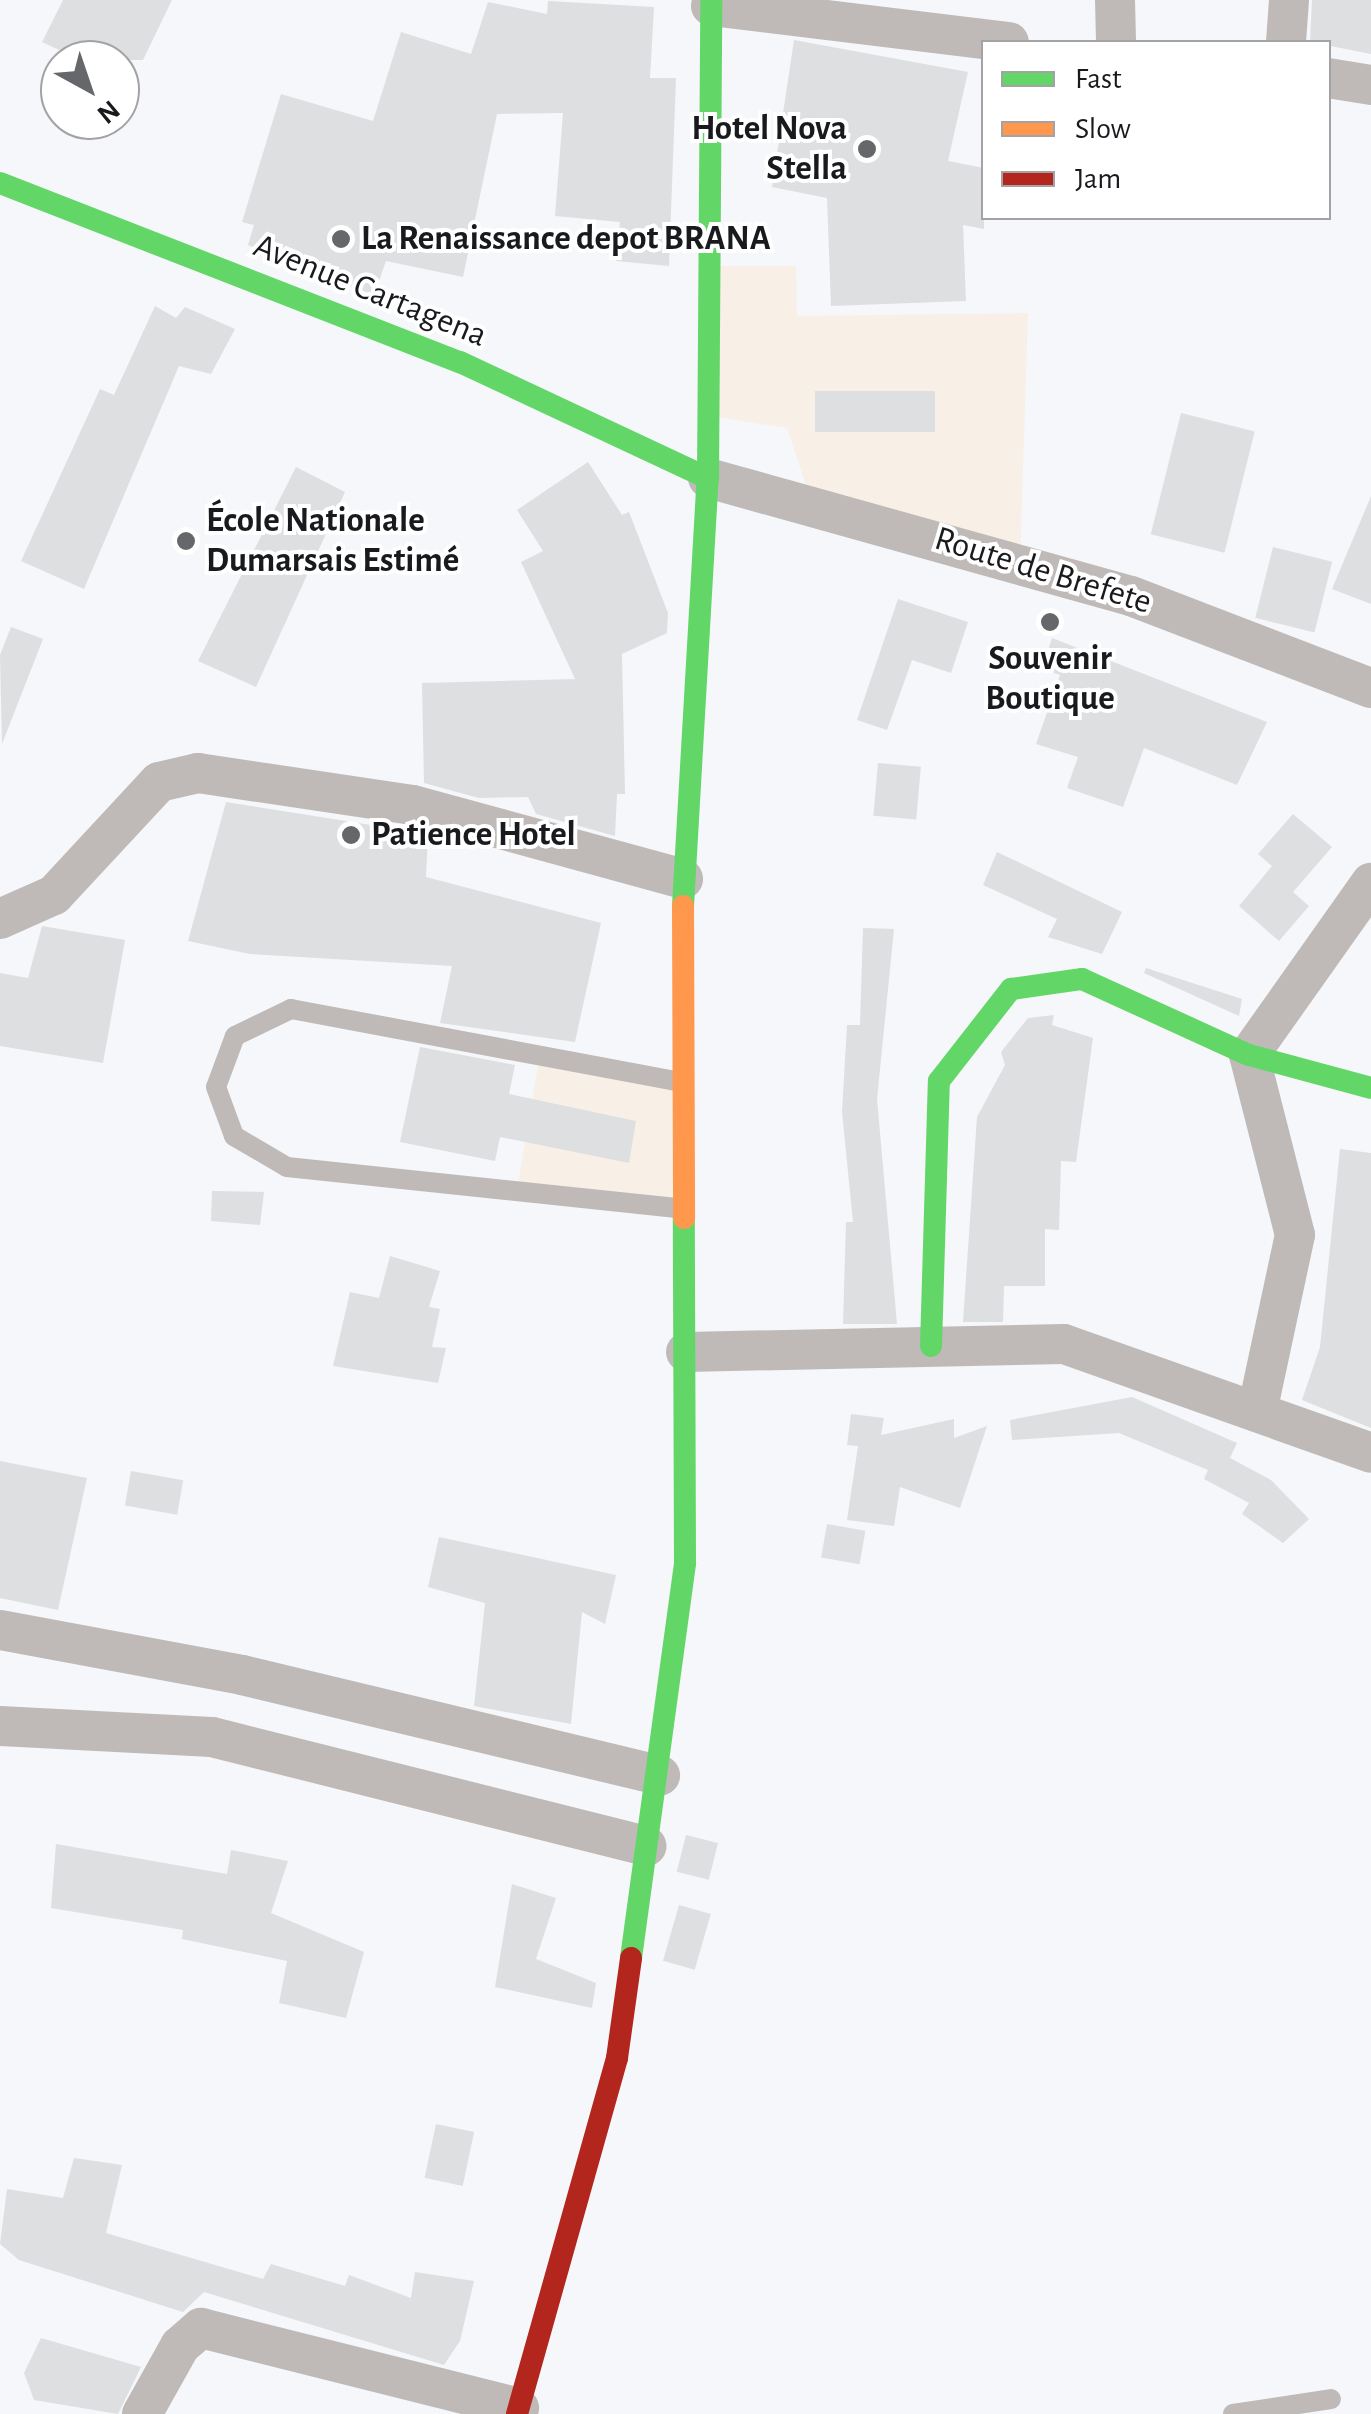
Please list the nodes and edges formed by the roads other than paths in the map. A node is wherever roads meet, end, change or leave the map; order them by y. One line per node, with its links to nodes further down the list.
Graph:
1 (1115, 0): 5 (street)
2 (1289, 0): 6 (street)
3 (711, 3): 4 (street); 10 (main road)
4 (994, 40)
5 (1116, 40)
6 (1286, 40)
7 (1331, 78): 8 (street)
8 (1371, 85)
9 (0, 182): 10 (main road, Avenue Cartagena)
10 (708, 478): 11 (street, Route de Brefete); 12 (main road)
11 (1371, 688)
12 (683, 880): 14 (street); 16 (main road)
13 (1371, 883): 15 (street)
14 (0, 919)
15 (1249, 1055): 17 (main road); 19 (main road); 21 (street)
16 (688, 1083): 18 (main road); 18 (lane)
17 (1371, 1088)
18 (687, 1209): 20 (main road)
19 (932, 1346): 20 (street); 21 (street)
20 (686, 1352): 25 (main road)
21 (1257, 1412): 22 (street)
22 (1371, 1453)
23 (0, 1630): 25 (street)
24 (0, 1726): 26 (street)
25 (660, 1775): 26 (main road)
26 (646, 1846): 28 (main road)
27 (1331, 2399): 30 (lane)
28 (518, 2411): 29 (street)
29 (142, 2414)
30 (1232, 2414)

